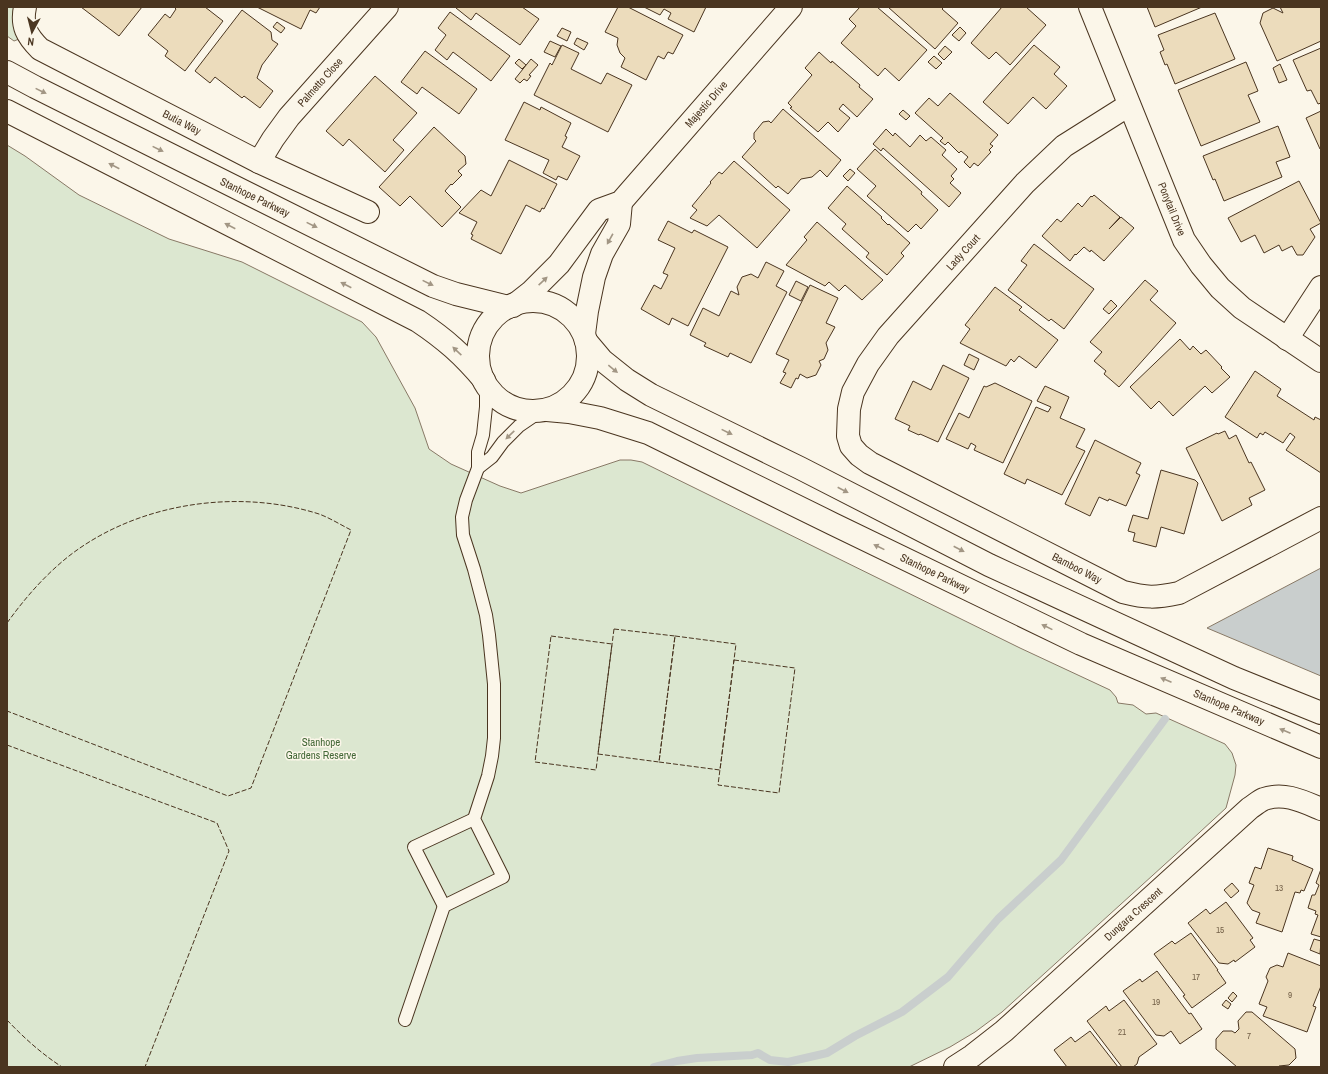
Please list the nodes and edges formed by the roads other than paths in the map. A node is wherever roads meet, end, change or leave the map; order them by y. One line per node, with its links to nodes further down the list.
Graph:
1 (25, 7): 8 (street, Butia Way)
2 (387, 7): 8 (street, Palmetto Close)
3 (791, 7): 9 (street, Majestic Drive)
4 (1090, 7): 6 (street, Ponytail Drive)
5 (7, 72): 12 (street, Stanhope Parkway, one-way to 12)
6 (1129, 105): 14 (street, Ponytail Drive); 18 (street, Lady Court)
7 (7, 111): 16 (street, one-way to 7)
8 (260, 162): 10 (street, Butia Way)
9 (621, 202): 12 (street, Majestic Drive, one-way to 9); 13 (street, one-way to 13)
10 (368, 212)
11 (1321, 287): 14 (street)
12 (511, 306): 13 (street); 16 (street)
13 (585, 338): 17 (street); 21 (street, one-way to 21)
14 (1287, 339): 15 (street, Ponytail Drive)
15 (1321, 361)
16 (485, 382): 17 (street); 19 (lane)
17 (544, 410): 19 (lane, one-way to 19); 22 (street, Stanhope Parkway, one-way to 17)
18 (848, 436): 20 (street, Bamboo Way)
19 (478, 468): 24 (lane)
20 (1321, 518)
21 (1321, 713)
22 (1321, 747)
23 (1321, 809): 27 (street, Dungara Crescent)
24 (474, 819): 25 (lane); 25 (lane)
25 (444, 906): 26 (lane)
26 (405, 1020)
27 (955, 1067)

